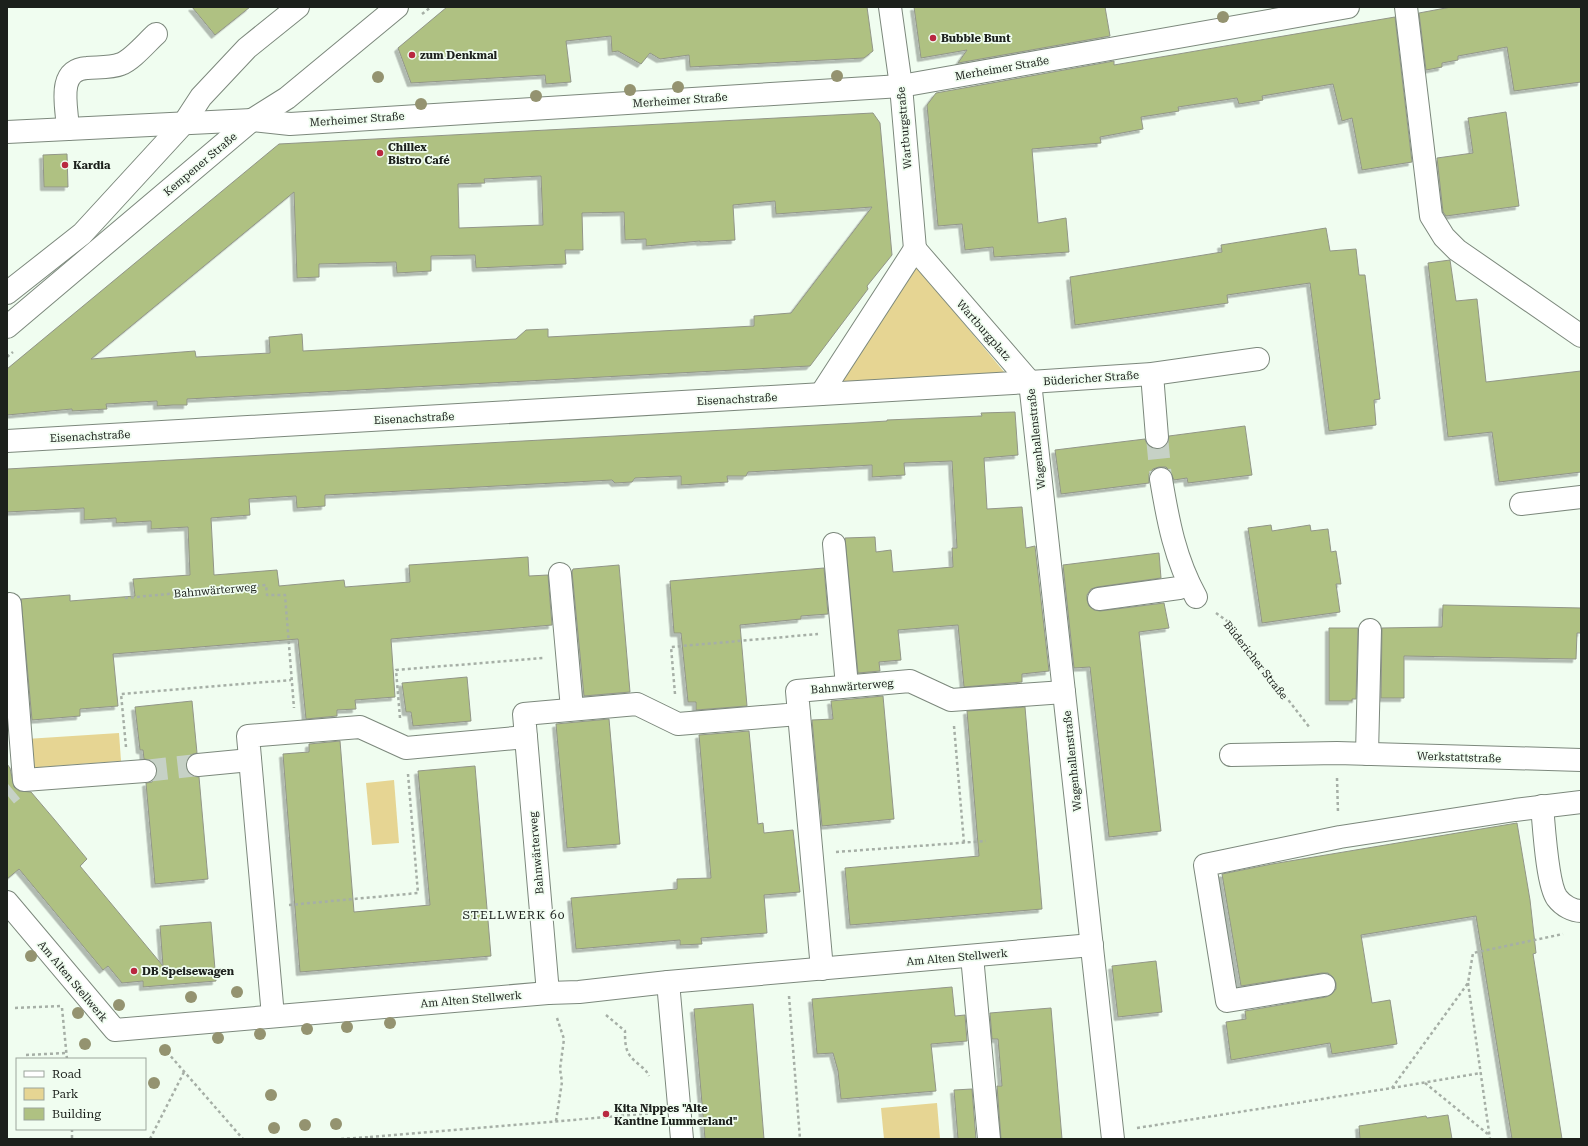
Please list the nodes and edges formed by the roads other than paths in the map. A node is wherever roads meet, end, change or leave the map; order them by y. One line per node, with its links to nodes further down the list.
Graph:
1 (298, 7): 9 (street)
2 (397, 7): 8 (street, Kempener Straße)
3 (890, 7): 7 (street, Wartburgstraße)
4 (1348, 7): 7 (street, Merheimer Straße)
5 (1406, 7): 15 (street)
6 (156, 34): 10 (street)
7 (901, 86): 8 (street, Merheimer Straße); 12 (street, Wartburgstraße)
8 (252, 120): 9 (street, Merheimer Straße); 14 (street, Kempener Straße)
9 (184, 123): 10 (street, Merheimer Straße); 13 (street)
10 (68, 129): 11 (street, Merheimer Straße)
11 (7, 132)
12 (914, 249): 18 (street, Wartburgplatz); 19 (street)
13 (7, 293)
14 (7, 327)
15 (1581, 336)
16 (1258, 359): 17 (street, Büdericher Straße)
17 (1152, 374): 18 (street, Büdericher Straße); 20 (street, Büdericher Straße)
18 (1030, 382): 19 (street); 31 (street, Wagenhallenstraße)
19 (820, 394): 21 (street, Eisenachstraße)
20 (1157, 437)
21 (7, 441)
22 (1161, 479): 27 (street)
23 (1581, 497): 24 (street)
24 (1521, 504)
25 (834, 544): 30 (street)
26 (560, 574): 32 (street)
27 (1099, 599)
28 (10, 604): 40 (street)
29 (1370, 630): 35 (street)
30 (847, 686): 31 (street, Bahnwärterweg); 33 (street, Bahnwärterweg)
31 (1064, 692): 45 (street, Wagenhallenstraße)
32 (572, 709): 33 (street, Bahnwärterweg); 34 (street, Bahnwärterweg)
33 (799, 714): 47 (street)
34 (526, 737): 37 (street); 50 (street, Bahnwärterweg)
35 (1367, 754): 36 (street, Werkstattstraße); 38 (street, Werkstattstraße)
36 (1231, 755)
37 (250, 760): 39 (street); 51 (street)
38 (1581, 760)
39 (198, 765)
40 (137, 771)
41 (1581, 802): 42 (street)
42 (1542, 806): 44 (street); 49 (street)
43 (7, 902): 51 (street, Am Alten Stellwerk)
44 (1581, 911)
45 (1092, 945): 46 (street, Am Alten Stellwerk); 52 (street, Wagenhallenstraße)
46 (972, 956): 47 (street, Am Alten Stellwerk); 54 (street)
47 (822, 969): 48 (street, Am Alten Stellwerk)
48 (668, 982): 50 (street, Am Alten Stellwerk); 53 (street)
49 (1324, 986)
50 (548, 992): 51 (street, Am Alten Stellwerk)
51 (273, 1016)
52 (1113, 1135)
53 (682, 1139)
54 (989, 1139)

